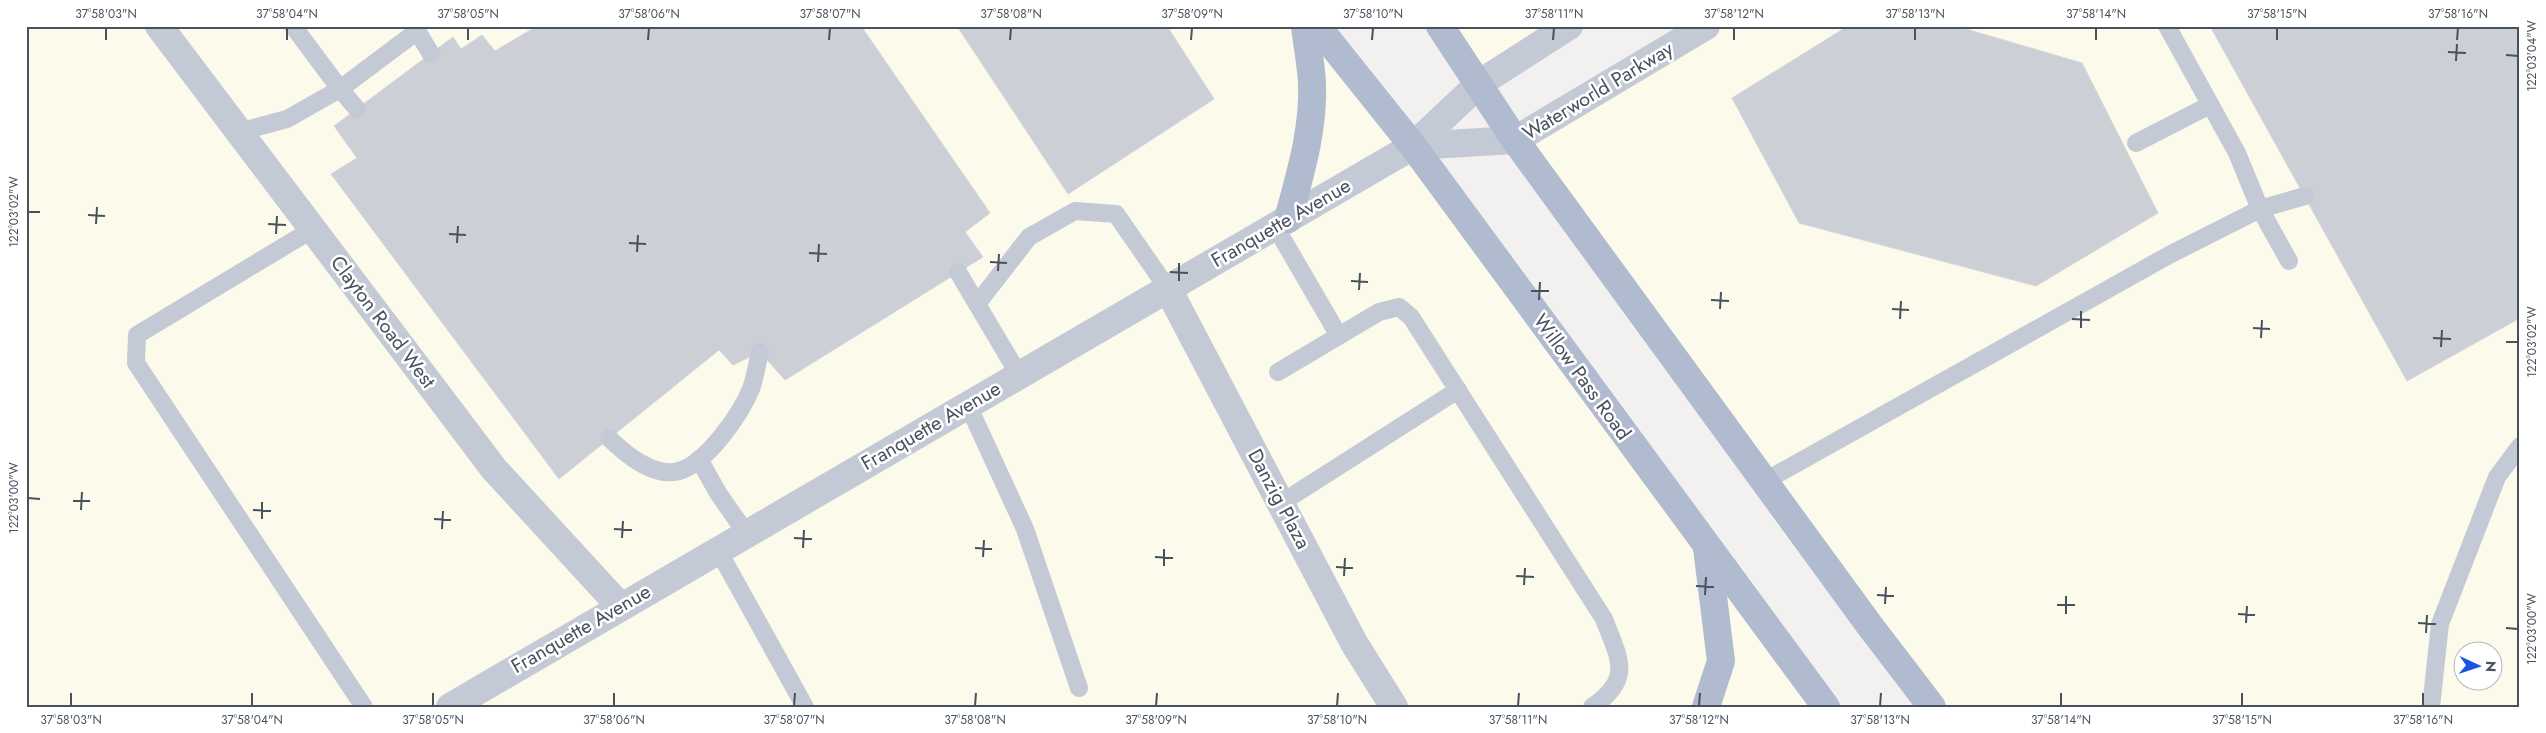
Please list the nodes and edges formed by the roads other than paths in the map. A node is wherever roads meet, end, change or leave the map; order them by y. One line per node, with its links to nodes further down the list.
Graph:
1 (159, 26): 15 (street, Clayton Road West)
2 (293, 26): 12 (lane)
3 (1305, 26): 21 (main road)
4 (1317, 26): 18 (main road, Willow Pass Road)
5 (1440, 26): 11 (main road)
6 (1569, 26): 11 (street)
7 (1706, 26): 16 (street, Waterworld Parkway)
8 (2167, 26): 13 (lane)
9 (415, 29): 10 (lane); 12 (lane)
10 (431, 54)
11 (1480, 84): 16 (main road); 18 (street)
12 (340, 89): 14 (lane); 15 (lane)
13 (2210, 105): 17 (lane); 20 (lane)
14 (357, 109)
15 (239, 132): 22 (street, Clayton Road West)
16 (1515, 140): 18 (street, Waterworld Parkway); 36 (main road)
17 (2136, 143)
18 (1413, 146): 21 (street, Franquette Avenue); 39 (main road, Willow Pass Road)
19 (2305, 196): 20 (lane)
20 (2260, 209): 23 (lane); 36 (lane)
21 (1282, 223): 25 (street, Franquette Avenue); 27 (lane)
22 (313, 229): 41 (street, Clayton Road West); 43 (lane)
23 (2290, 262)
24 (958, 272): 26 (lane)
25 (1168, 289): 26 (lane); 30 (street, Franquette Avenue); 37 (street, Danzig Plaza)
26 (977, 304): 30 (lane)
27 (1339, 336): 29 (lane); 31 (lane)
28 (760, 352): 35 (lane)
29 (1278, 372)
30 (1019, 375): 32 (street, Franquette Avenue)
31 (1458, 390): 37 (lane); 47 (lane)
32 (968, 405): 38 (street, Franquette Avenue); 42 (lane)
33 (609, 438): 35 (lane)
34 (2520, 446): 51 (lane)
35 (698, 459): 38 (lane)
36 (1765, 481): 50 (main road)
37 (1281, 503): 46 (street, Danzig Plaza)
38 (746, 533): 40 (street, Franquette Avenue)
39 (1707, 546): 48 (main road); 49 (main road, Willow Pass Road)
40 (718, 550): 41 (street, Franquette Avenue); 45 (lane)
41 (620, 606): 44 (street, Franquette Avenue)
42 (1079, 688)
43 (364, 707)
44 (450, 707)
45 (805, 707)
46 (1394, 707)
47 (1592, 707)
48 (1706, 707)
49 (1826, 707)
50 (1932, 707)
51 (2431, 707)

